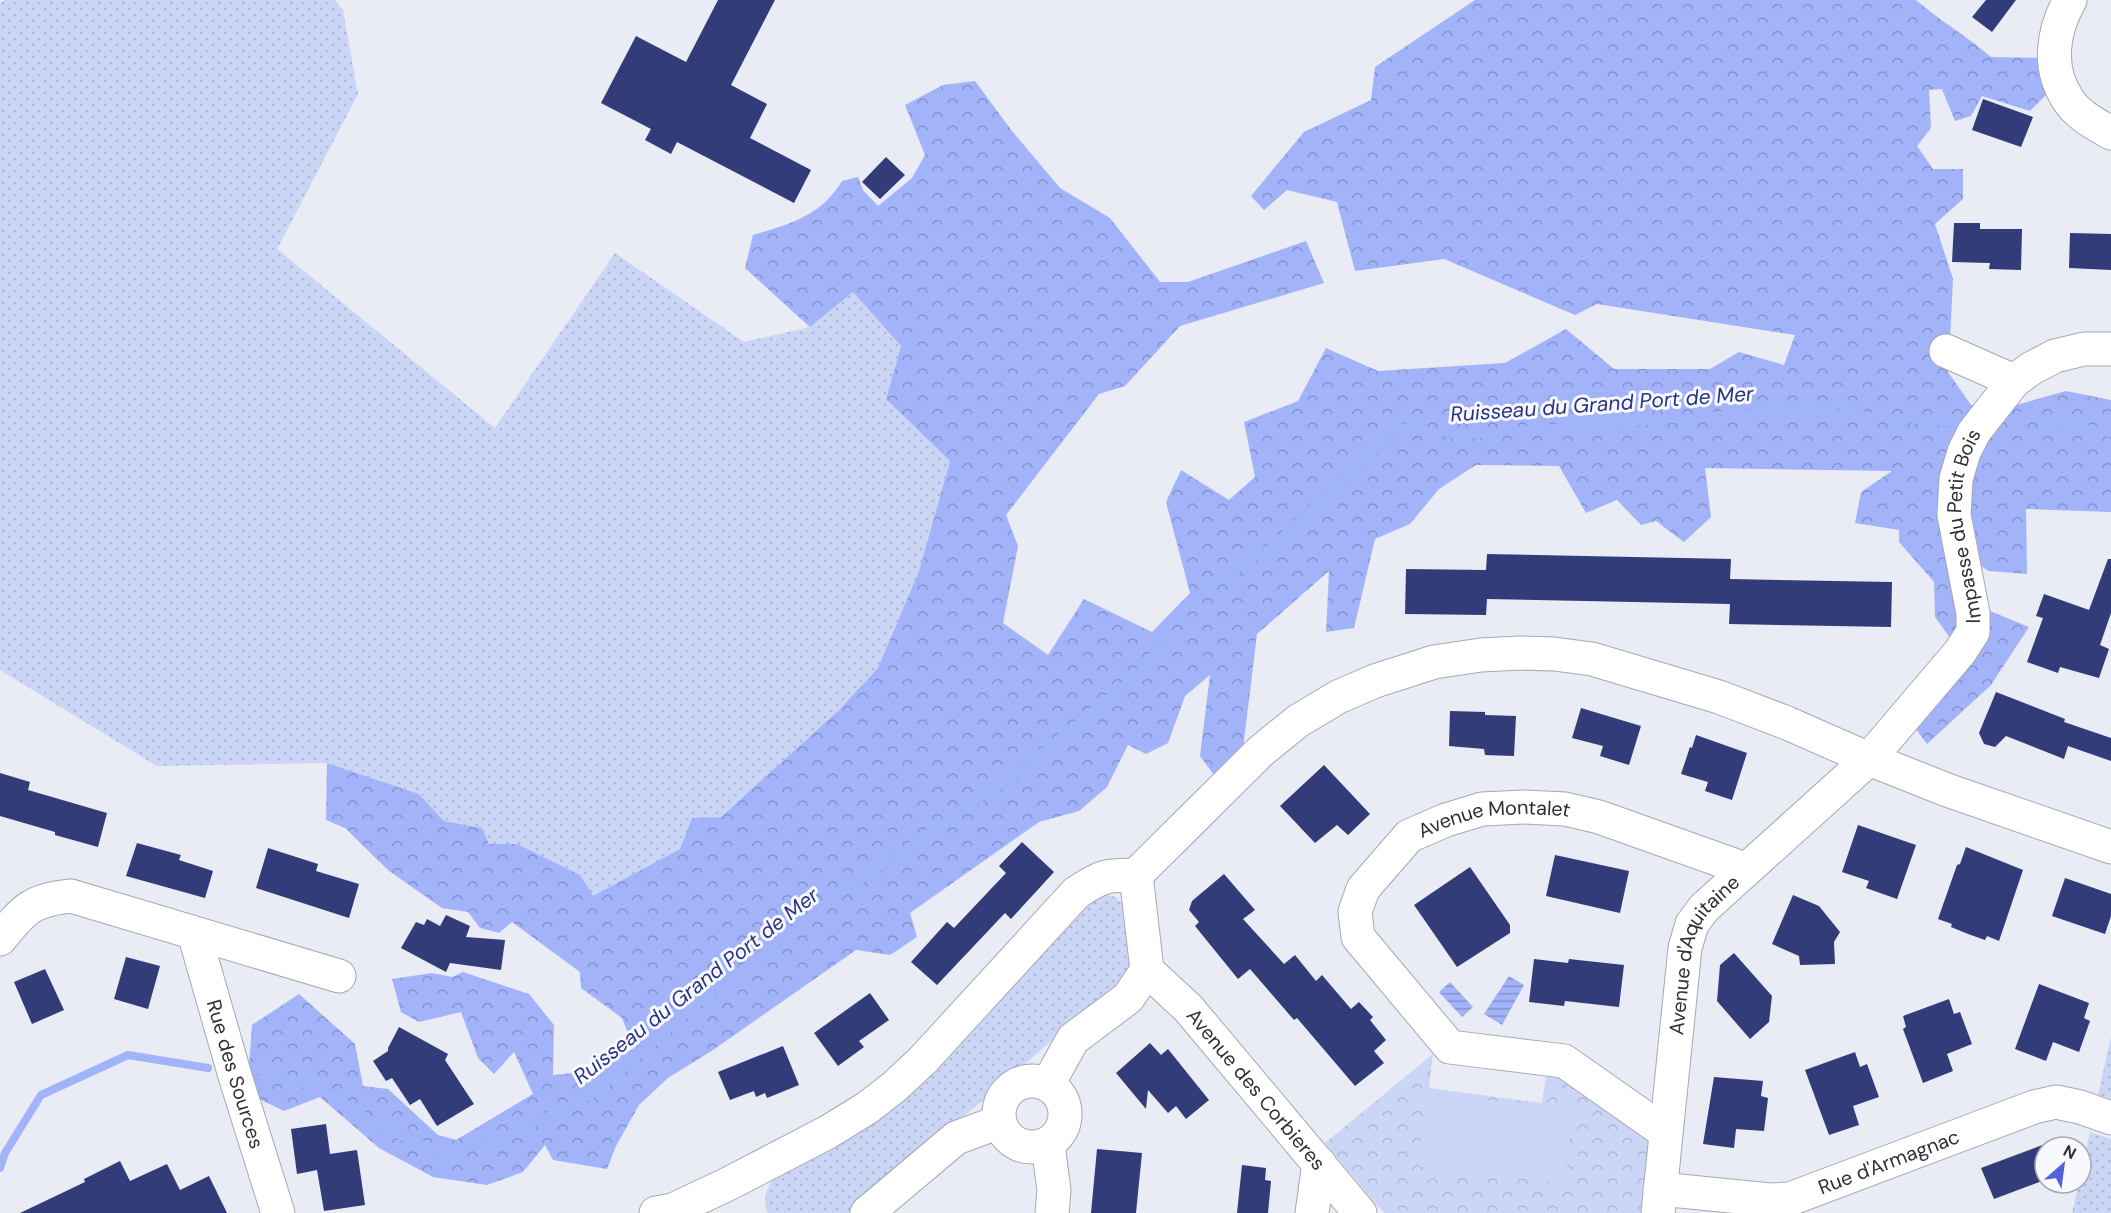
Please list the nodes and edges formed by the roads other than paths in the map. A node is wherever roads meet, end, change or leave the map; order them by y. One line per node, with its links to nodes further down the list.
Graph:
1 (2070, 0): 2 (street)
2 (2111, 133)
3 (2111, 349): 5 (street, Impasse du Petit Bois)
4 (1946, 351): 5 (street)
5 (2014, 381): 6 (street, Impasse du Petit Bois)
6 (1869, 759): 7 (street); 8 (street, Avenue d'Aquitaine); 9 (street)
7 (2111, 847)
8 (1745, 869): 17 (street, Avenue d'Aquitaine); 17 (street, Avenue Montalet)
9 (1136, 875): 12 (street); 21 (street)
10 (194, 933): 11 (street); 13 (street); 22 (street, Rue des Sources)
11 (0, 939)
12 (1147, 970): 14 (street); 19 (street, Avenue des Corbieres)
13 (339, 976)
14 (1048, 1084): 16 (street); 18 (street)
15 (2111, 1118): 20 (street, Rue d'Armagnac)
16 (999, 1122): 18 (street); 23 (street)
17 (1665, 1132): 20 (street, Avenue d'Aquitaine)
18 (1048, 1144): 24 (street)
19 (1319, 1163): 25 (street); 26 (street, Avenue des Corbieres)
20 (1659, 1201)
21 (672, 1212)
22 (278, 1213)
23 (867, 1213)
24 (1052, 1213)
25 (1312, 1213)
26 (1360, 1213)

